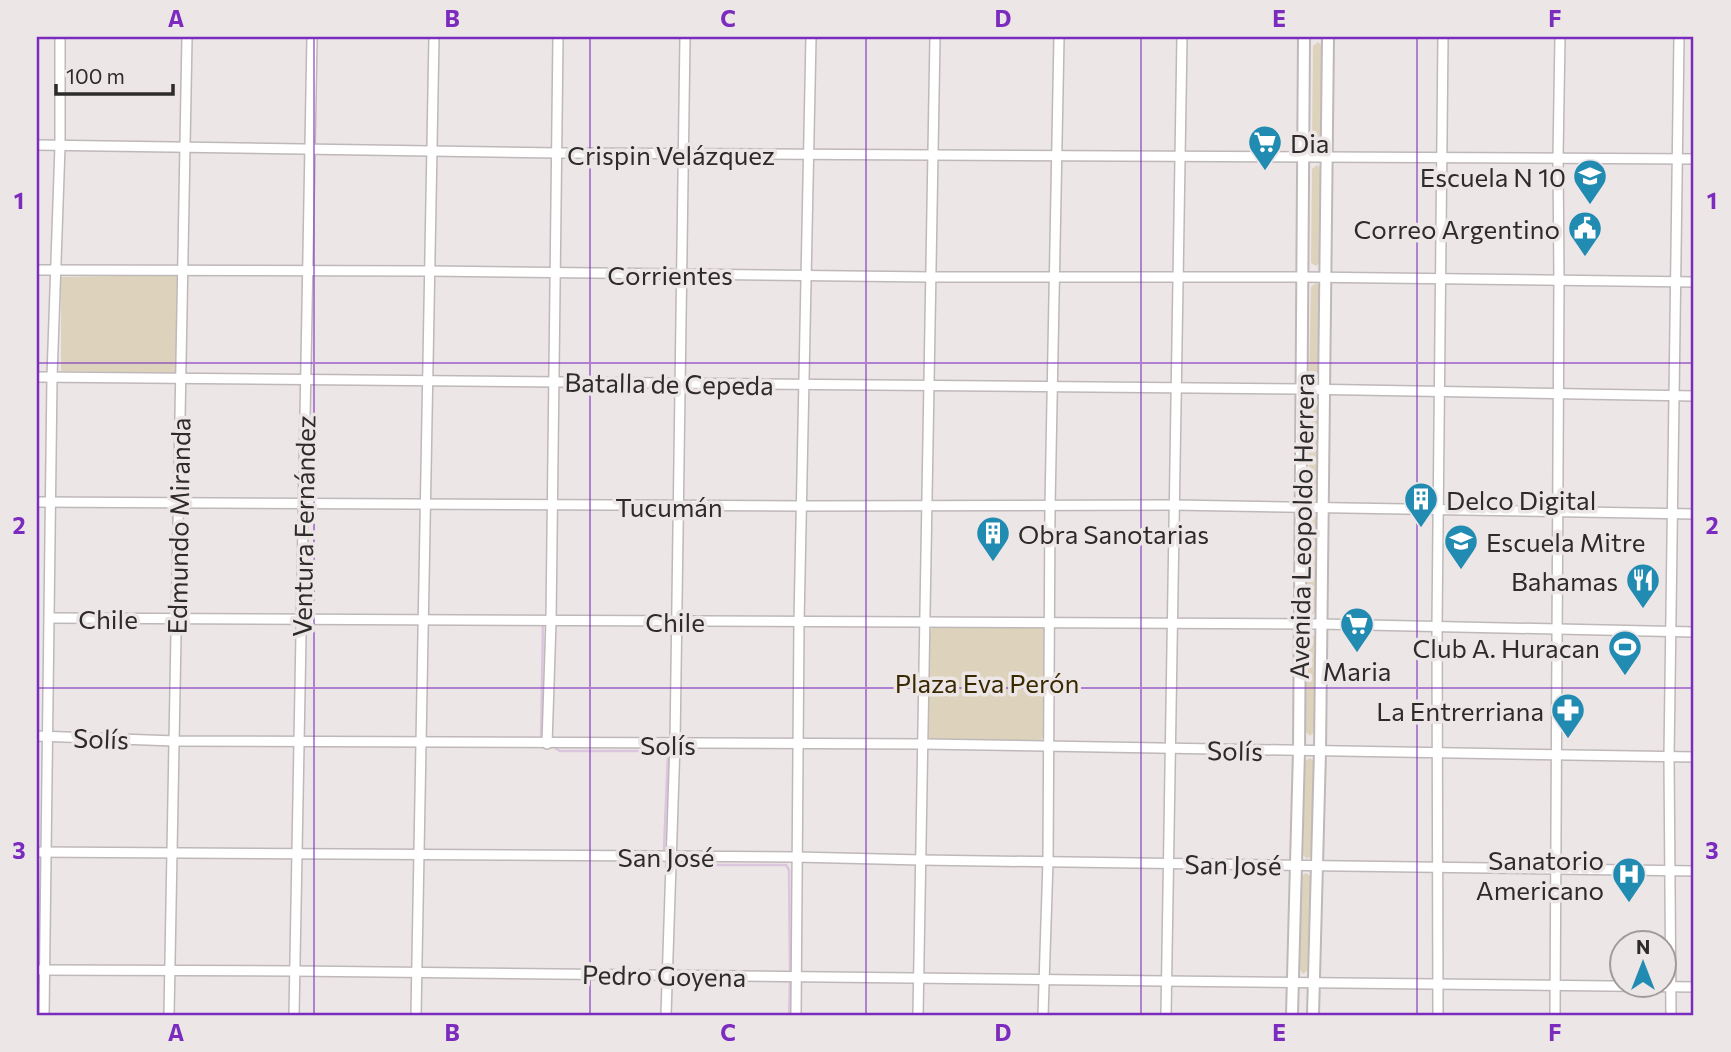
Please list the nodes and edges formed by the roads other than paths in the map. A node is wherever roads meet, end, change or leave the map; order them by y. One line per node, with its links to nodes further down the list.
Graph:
1 (60, 37): 17 (street)
2 (187, 37): 18 (street, Edmundo Miranda)
3 (312, 37): 19 (street, Ventura Fernández)
4 (434, 37): 20 (street)
5 (558, 37): 21 (street)
6 (685, 37): 22 (street)
7 (811, 37): 23 (street)
8 (935, 37): 24 (street)
9 (1059, 37): 25 (street)
10 (1182, 37): 26 (street)
11 (1304, 37): 27 (street, Avenida Leopoldo Herrera)
12 (1328, 37): 28 (street, Avenida Leopoldo Herrera)
13 (1443, 37): 29 (street)
14 (1560, 37): 30 (street)
15 (1679, 37): 31 (street)
16 (37, 145): 17 (street, Crispin Velázquez)
17 (60, 146): 18 (street, Crispin Velázquez); 35 (street)
18 (186, 149): 19 (street, Crispin Velázquez); 33 (street, Edmundo Miranda)
19 (309, 149): 20 (street, Crispin Velázquez); 36 (street, Ventura Fernández)
20 (432, 151): 21 (street, Crispin Velázquez); 37 (street)
21 (557, 153): 22 (street, Crispin Velázquez); 38 (street)
22 (682, 153): 23 (street, Crispin Velázquez); 39 (street)
23 (808, 155): 24 (street, Crispin Velázquez); 40 (street)
24 (933, 155): 25 (street, Crispin Velázquez); 41 (street)
25 (1057, 155): 26 (street, Crispin Velázquez); 42 (street)
26 (1180, 155): 27 (street, Crispin Velázquez); 43 (street)
27 (1305, 156): 28 (street, Crispin Velázquez); 44 (street, Avenida Leopoldo Herrera)
28 (1328, 156): 29 (street, Crispin Velázquez); 45 (street, Avenida Leopoldo Herrera)
29 (1441, 157): 30 (street, Crispin Velázquez); 46 (street)
30 (1558, 157): 31 (street, Crispin Velázquez); 47 (street)
31 (1679, 159): 32 (street, Crispin Velázquez); 48 (street)
32 (1694, 159)
33 (183, 269): 35 (street, Corrientes); 36 (street, Corrientes); 52 (street, Edmundo Miranda)
34 (37, 270): 35 (street, Corrientes)
35 (56, 270): 51 (street)
36 (308, 271): 37 (street, Corrientes); 53 (street, Ventura Fernández)
37 (430, 271): 38 (street, Corrientes); 54 (street)
38 (555, 273): 39 (street, Corrientes); 55 (street)
39 (681, 275): 40 (street, Corrientes); 56 (street)
40 (807, 275): 41 (street, Corrientes); 57 (street)
41 (931, 277): 42 (street, Corrientes); 58 (street)
42 (1054, 277): 43 (street, Corrientes); 59 (street)
43 (1178, 277): 44 (street, Corrientes); 60 (street)
44 (1303, 277): 45 (street, Corrientes); 61 (street, Avenida Leopoldo Herrera)
45 (1326, 278): 46 (street, Corrientes); 62 (street, Avenida Leopoldo Herrera)
46 (1441, 279): 47 (street, Corrientes); 63 (street)
47 (1559, 280): 48 (street, Corrientes); 64 (street)
48 (1676, 282): 49 (street, Corrientes); 65 (street)
49 (1694, 282)
50 (37, 377): 51 (street, Batalla de Cepeda)
51 (52, 377): 52 (street, Batalla de Cepeda); 68 (street)
52 (181, 379): 53 (street, Batalla de Cepeda); 70 (street, Edmundo Miranda)
53 (306, 380): 54 (street, Batalla de Cepeda); 69 (street, Ventura Fernández)
54 (428, 381): 55 (street, Batalla de Cepeda); 71 (street)
55 (553, 382): 56 (street, Batalla de Cepeda); 72 (street)
56 (680, 383): 57 (street, Batalla de Cepeda); 74 (street)
57 (804, 384): 58 (street, Batalla de Cepeda); 75 (street)
58 (929, 386): 59 (street, Batalla de Cepeda); 76 (street)
59 (1052, 387): 60 (street, Batalla de Cepeda); 77 (street)
60 (1175, 388): 61 (street, Batalla de Cepeda); 73 (street)
61 (1302, 389): 62 (street, Batalla de Cepeda); 78 (street, Avenida Leopoldo Herrera)
62 (1324, 390): 63 (street, Batalla de Cepeda); 79 (street, Avenida Leopoldo Herrera)
63 (1439, 392): 64 (street, Batalla de Cepeda); 80 (street)
64 (1558, 395): 65 (street, Batalla de Cepeda); 81 (street)
65 (1675, 396): 66 (street, Batalla de Cepeda); 82 (street)
66 (1694, 396)
67 (37, 502): 68 (street, Tucumán)
68 (52, 502): 70 (street, Tucumán); 84 (street)
69 (304, 503): 70 (street, Tucumán); 71 (street, Tucumán); 86 (street, Ventura Fernández)
70 (178, 504): 85 (street, Edmundo Miranda)
71 (425, 505): 72 (street, Tucumán); 87 (street)
72 (551, 505): 74 (street, Tucumán); 88 (street)
73 (1174, 505): 77 (street, Tucumán); 78 (street, Tucumán); 93 (street)
74 (677, 506): 75 (street, Tucumán); 89 (street)
75 (801, 506): 76 (street, Tucumán); 90 (street)
76 (927, 506): 77 (street, Tucumán); 91 (street)
77 (1050, 506): 92 (street)
78 (1300, 508): 79 (street, Tucumán); 95 (street, Avenida Leopoldo Herrera)
79 (1323, 508): 80 (street, Tucumán); 94 (street, Avenida Leopoldo Herrera)
80 (1439, 509): 81 (street, Tucumán); 96 (street)
81 (1558, 511): 82 (street, Tucumán); 97 (street)
82 (1672, 514): 83 (street, Tucumán); 98 (street)
83 (1694, 514)
84 (50, 618): 85 (street, Chile); 101 (street)
85 (176, 618): 86 (street, Chile); 102 (street, Edmundo Miranda)
86 (301, 619): 87 (street, Chile); 103 (street, Ventura Fernández)
87 (423, 620): 88 (street, Chile); 104 (street)
88 (551, 621): 89 (street, Chile); 106 (street)
89 (675, 621): 90 (street, Chile); 105 (street)
90 (799, 622): 91 (street, Chile); 107 (street)
91 (925, 623): 92 (street, Chile); 108 (street)
92 (1049, 624): 93 (street, Chile); 109 (street)
93 (1172, 624): 95 (street, Chile); 110 (street)
94 (1321, 624): 95 (street, Chile); 96 (street, Chile); 112 (street, Avenida Leopoldo Herrera)
95 (1299, 625): 111 (street, Avenida Leopoldo Herrera)
96 (1437, 626): 97 (street, Chile); 113 (street)
97 (1557, 628): 98 (street, Chile); 114 (street)
98 (1671, 632): 99 (street, Chile); 115 (street)
99 (1694, 632)
100 (37, 736): 101 (street, Solís)
101 (47, 736): 102 (street, Solís); 119 (street)
102 (175, 741): 103 (street, Solís); 117 (street, Edmundo Miranda)
103 (297, 742): 104 (street, Solís); 118 (street, Ventura Fernández)
104 (421, 743): 106 (street, Solís); 120 (street)
105 (675, 743): 106 (street, Solís); 107 (street, Solís); 121 (street)
106 (547, 744)
107 (798, 744): 108 (street, Solís); 122 (street)
108 (923, 744): 109 (street, Solís); 123 (street)
109 (1049, 746): 110 (street, Solís); 124 (street)
110 (1171, 749): 111 (street, Solís); 125 (street)
111 (1299, 751): 112 (street, Solís); 127 (street, Avenida Leopoldo Herrera)
112 (1320, 751): 113 (street, Solís); 126 (street, Avenida Leopoldo Herrera)
113 (1437, 754): 114 (street, Solís); 128 (street)
114 (1558, 756): 115 (street, Solís); 129 (street)
115 (1669, 757): 116 (street, Solís); 130 (street)
116 (1694, 757)
117 (173, 852): 118 (street, San José); 119 (street, San José); 134 (street, Edmundo Miranda)
118 (295, 852): 120 (street, San José); 135 (street, Ventura Fernández)
119 (41, 853): 133 (street)
120 (419, 855): 121 (street, San José); 136 (street)
121 (672, 856): 122 (street, San José); 137 (street)
122 (796, 857): 123 (street, San José); 138 (street)
123 (921, 860): 124 (street, San José); 139 (street)
124 (1048, 861): 125 (street, San José); 140 (street)
125 (1168, 863): 127 (street, San José); 141 (street)
126 (1317, 864): 127 (street, San José); 128 (street, San José); 143 (street, Avenida Leopoldo Herrera)
127 (1295, 865): 142 (street, Avenida Leopoldo Herrera)
128 (1437, 866): 129 (street, San José); 144 (street)
129 (1557, 869): 130 (street, San José); 145 (street)
130 (1670, 871): 131 (street, San José); 132 (street)
131 (1694, 872)
132 (1671, 930)
133 (41, 970): 134 (street, Pedro Goyena); 147 (street)
134 (170, 970): 135 (street, Pedro Goyena); 148 (street, Edmundo Miranda)
135 (295, 971): 136 (street, Pedro Goyena); 149 (street, Ventura Fernández)
136 (417, 972): 137 (street, Pedro Goyena); 150 (street)
137 (667, 975): 138 (street, Pedro Goyena); 151 (street)
138 (795, 976): 139 (street, Pedro Goyena); 152 (street)
139 (919, 979): 140 (street, Pedro Goyena); 153 (street)
140 (1043, 980): 141 (street, Pedro Goyena); 154 (street)
141 (1167, 981): 142 (street, Pedro Goyena); 155 (street)
142 (1292, 983): 143 (street, Pedro Goyena); 156 (street, Avenida Leopoldo Herrera)
143 (1314, 983): 144 (street, Pedro Goyena); 157 (street, Avenida Leopoldo Herrera)
144 (1438, 985): 145 (street, Pedro Goyena); 158 (street)
145 (1555, 987): 146 (street, Pedro Goyena); 159 (street)
146 (1608, 987)
147 (44, 1015)
148 (169, 1015)
149 (294, 1015)
150 (416, 1015)
151 (666, 1015)
152 (796, 1015)
153 (919, 1015)
154 (1043, 1015)
155 (1166, 1015)
156 (1292, 1015)
157 (1313, 1015)
158 (1438, 1015)
159 (1555, 1015)

